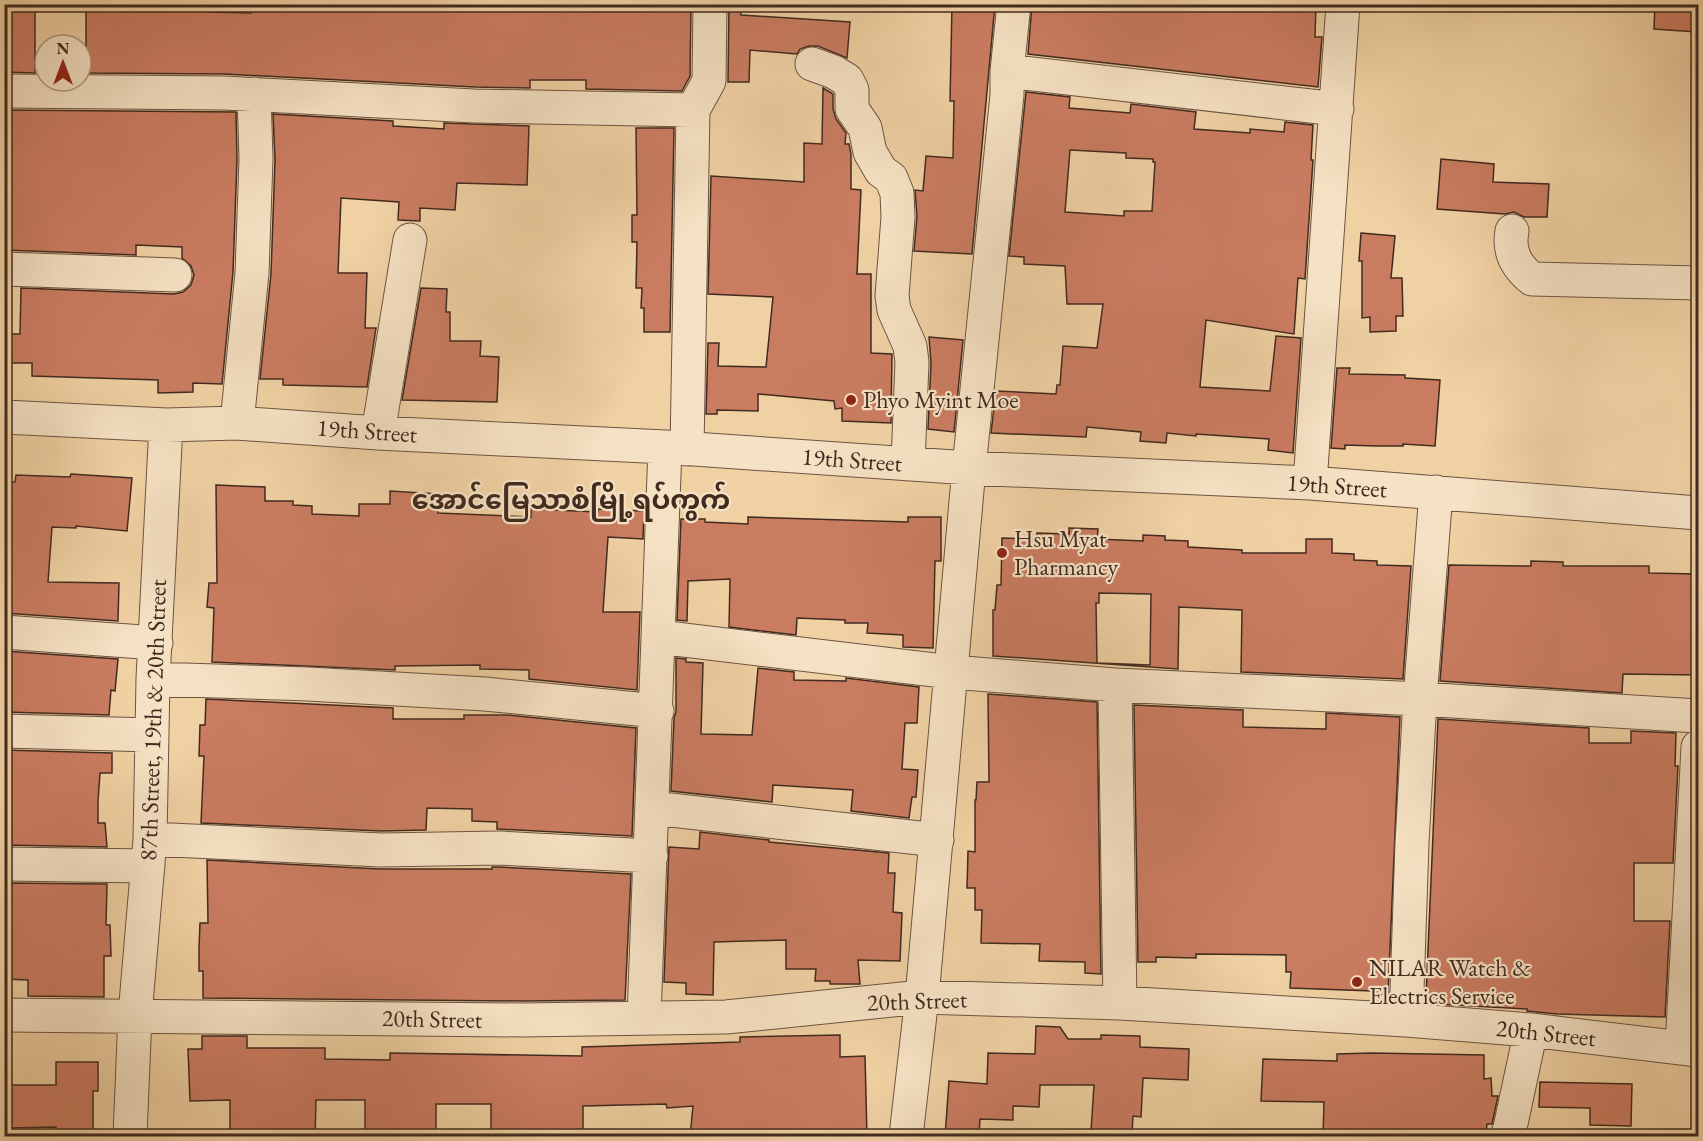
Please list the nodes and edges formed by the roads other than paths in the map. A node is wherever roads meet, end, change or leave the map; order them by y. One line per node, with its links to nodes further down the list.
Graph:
1 (710, 4): 9 (street)
2 (1014, 4): 5 (street)
3 (1343, 4): 8 (street)
4 (812, 64): 20 (street)
5 (1007, 71): 8 (street); 21 (street)
6 (4, 91): 7 (street)
7 (254, 94): 9 (street); 16 (street)
8 (1337, 109): 22 (street)
9 (693, 110): 19 (street)
10 (1512, 231): 14 (street)
11 (410, 240): 18 (street)
12 (4, 269): 13 (street)
13 (175, 275)
14 (1698, 283)
15 (4, 417): 17 (street, 19th Street)
16 (237, 423): 17 (street, 19th Street); 18 (street, 19th Street)
17 (166, 424): 27 (street, 87th Street, 19th & 20th Street)
18 (378, 433): 19 (street, 19th Street)
19 (676, 448): 20 (street, 19th Street); 26 (street)
20 (908, 464): 21 (street, 19th Street)
21 (969, 468): 22 (street, 19th Street); 28 (street)
22 (1310, 483): 23 (street, 19th Street)
23 (1436, 492): 24 (street, 19th Street); 31 (street)
24 (1698, 513)
25 (4, 632): 27 (street)
26 (659, 637): 28 (street); 32 (street)
27 (156, 643): 29 (street, 87th Street, 19th & 20th Street)
28 (951, 672): 30 (street); 38 (street)
29 (153, 680): 32 (street); 35 (street, 87th Street, 19th & 20th Street)
30 (1115, 685): 31 (street); 43 (street)
31 (1420, 699): 33 (street); 47 (street)
32 (657, 711): 37 (street)
33 (1698, 716)
34 (4, 731): 35 (street)
35 (152, 735): 39 (street, 87th Street, 19th & 20th Street)
36 (1698, 747): 49 (street)
37 (652, 808): 38 (street); 40 (street)
38 (937, 840): 42 (street)
39 (149, 853): 40 (street); 41 (street); 45 (street, 87th Street, 19th & 20th Street)
40 (651, 856): 46 (street)
41 (4, 864)
42 (922, 997): 43 (street, 20th Street); 46 (street, 20th Street); 51 (street)
43 (1120, 1003): 47 (street, 20th Street)
44 (4, 1015): 45 (street, 20th Street)
45 (135, 1015): 46 (street, 20th Street); 50 (street, 87th Street, 19th & 20th Street)
46 (644, 1018)
47 (1406, 1020): 48 (street, 20th Street)
48 (1531, 1030): 49 (street, 20th Street); 52 (street)
49 (1690, 1049)
50 (130, 1137)
51 (906, 1137)
52 (1507, 1137)

